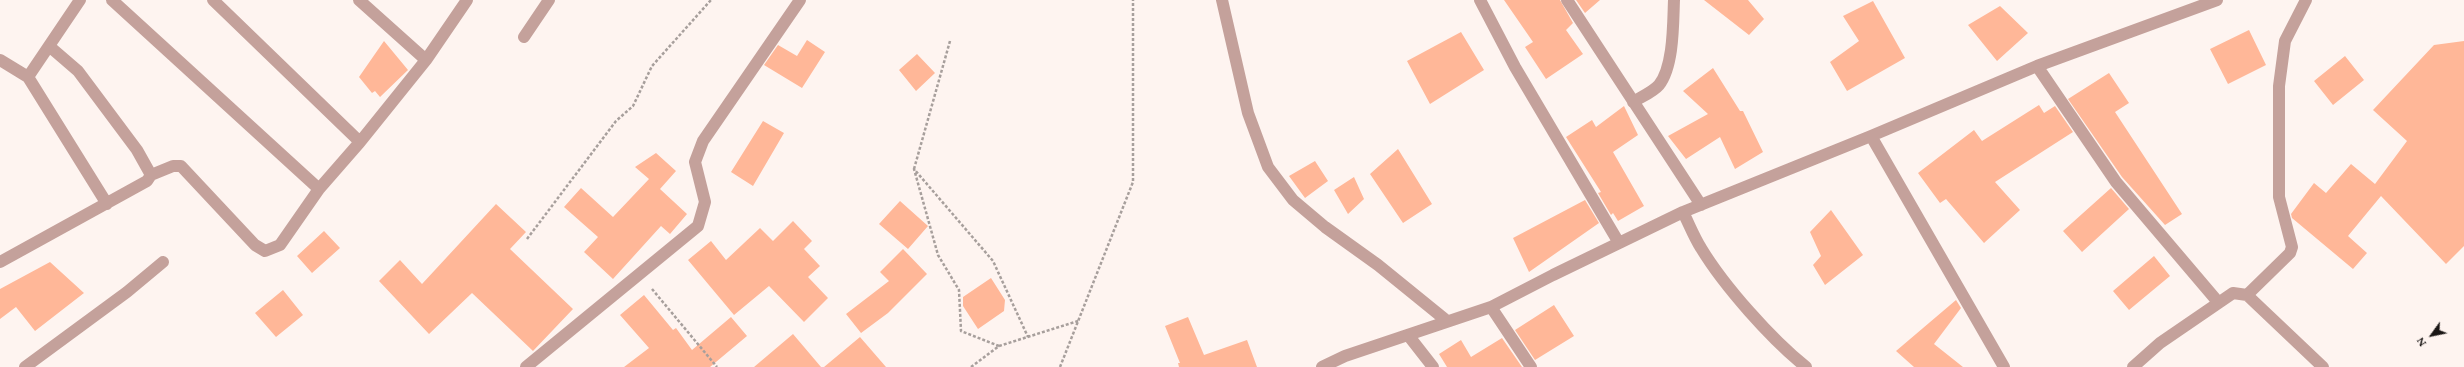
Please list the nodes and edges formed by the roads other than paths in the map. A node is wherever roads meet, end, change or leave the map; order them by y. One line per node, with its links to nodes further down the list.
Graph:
1 (80, 0): 15 (street)
2 (112, 0): 24 (street)
3 (213, 0): 22 (street)
4 (359, 0): 17 (street)
5 (467, 0): 17 (street)
6 (549, 0): 14 (street)
7 (800, 0): 38 (street)
8 (1222, 0): 34 (street)
9 (1480, 0): 28 (street)
10 (1567, 0): 20 (street)
11 (1674, 0): 20 (street)
12 (2217, 0): 18 (street)
13 (2306, 0): 31 (street)
14 (524, 37)
15 (49, 46): 19 (street); 23 (street)
16 (0, 60): 19 (street)
17 (426, 60): 22 (street)
18 (2037, 66): 21 (street); 32 (street)
19 (28, 77): 25 (street)
20 (1633, 102): 26 (street)
21 (1871, 136): 26 (street); 42 (street)
22 (360, 142): 24 (street)
23 (151, 175): 24 (street); 25 (street)
24 (319, 189)
25 (107, 204): 29 (street)
26 (1700, 205): 27 (street)
27 (1683, 212): 28 (street); 36 (street)
28 (1619, 243): 33 (street)
29 (0, 262)
30 (163, 262): 37 (street)
31 (2247, 295): 32 (street); 44 (street)
32 (2218, 302): 43 (street)
33 (1491, 307): 34 (street); 41 (street)
34 (1446, 321): 35 (street)
35 (1408, 335): 39 (street); 40 (street)
36 (1802, 366)
37 (26, 367)
38 (526, 367)
39 (1322, 367)
40 (1434, 367)
41 (1531, 367)
42 (2004, 367)
43 (2133, 367)
44 (2323, 367)

